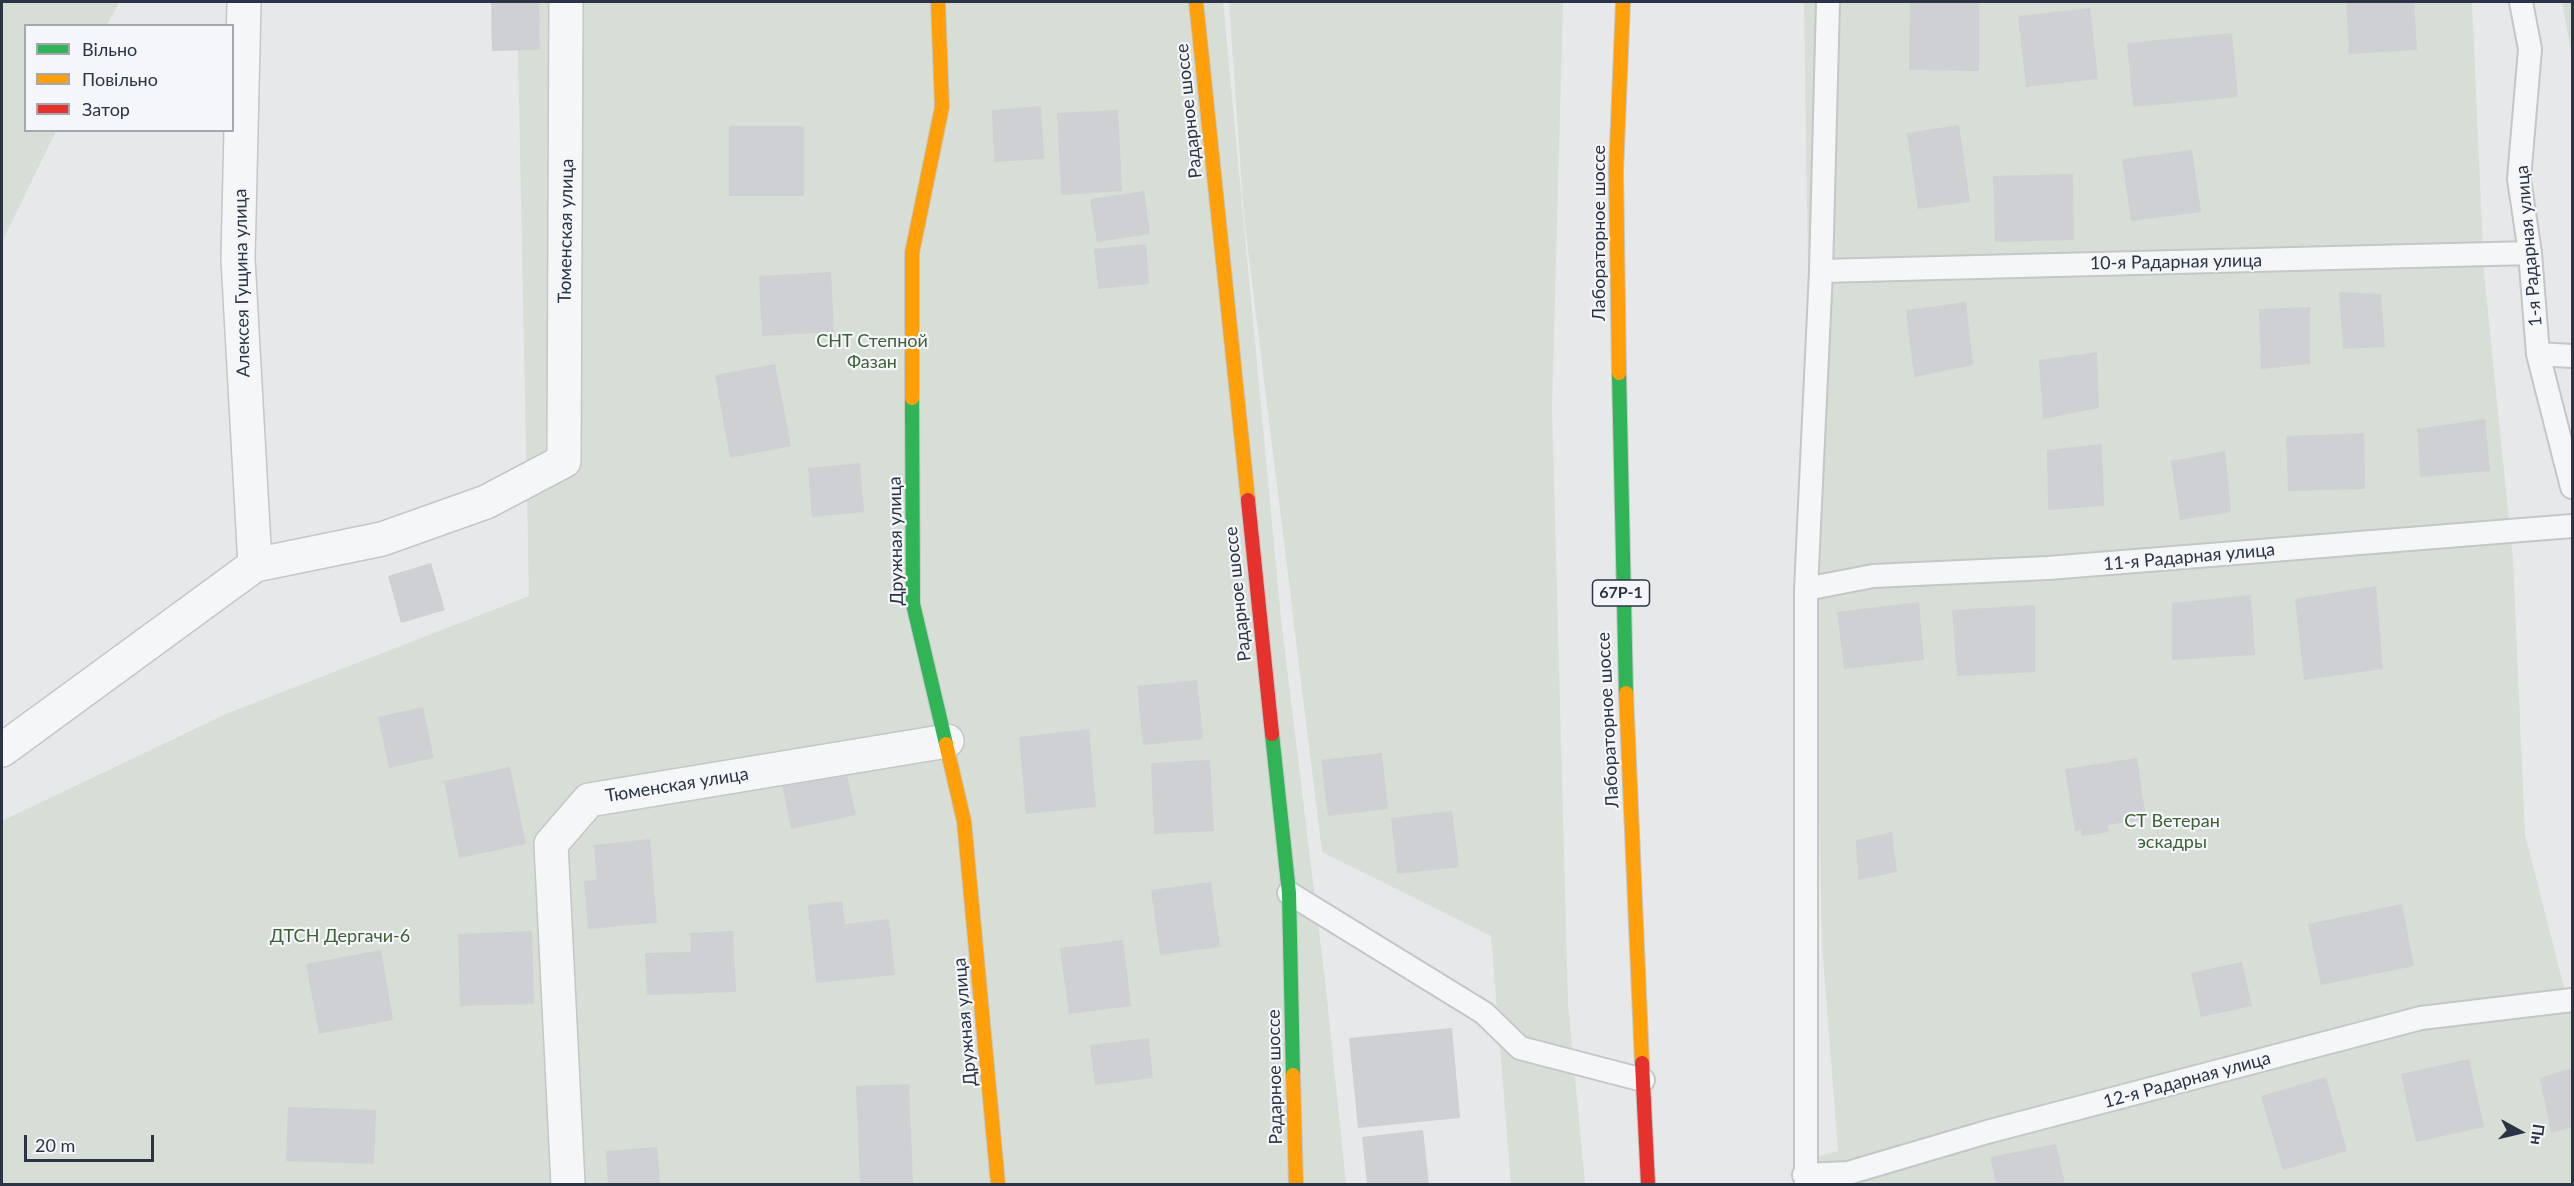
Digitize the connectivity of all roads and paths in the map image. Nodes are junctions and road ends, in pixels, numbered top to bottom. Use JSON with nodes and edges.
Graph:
{"nodes":[{"id":1,"x":244,"y":2,"type":"edge"},
{"id":2,"x":566,"y":2,"type":"edge"},
{"id":3,"x":938,"y":2,"type":"edge"},
{"id":4,"x":1196,"y":2,"type":"edge"},
{"id":5,"x":1623,"y":2,"type":"edge"},
{"id":6,"x":1828,"y":2,"type":"edge"},
{"id":7,"x":2522,"y":2,"type":"edge"},
{"id":8,"x":2530,"y":253,"type":"junction"},
{"id":9,"x":1821,"y":271,"type":"junction"},
{"id":10,"x":2538,"y":354,"type":"junction"},
{"id":11,"x":2572,"y":356,"type":"edge"},
{"id":12,"x":2572,"y":487,"type":"edge"},
{"id":13,"x":2572,"y":526,"type":"edge"},
{"id":14,"x":255,"y":565,"type":"junction"},
{"id":15,"x":1806,"y":589,"type":"junction"},
{"id":16,"x":946,"y":741,"type":"junction"},
{"id":17,"x":2,"y":750,"type":"edge"},
{"id":18,"x":1289,"y":893,"type":"junction"},
{"id":19,"x":2572,"y":1000,"type":"edge"},
{"id":20,"x":1643,"y":1080,"type":"junction"},
{"id":21,"x":1805,"y":1180,"type":"edge"},
{"id":22,"x":568,"y":1185,"type":"edge"},
{"id":23,"x":998,"y":1185,"type":"edge"},
{"id":24,"x":1296,"y":1185,"type":"edge"},
{"id":25,"x":1648,"y":1185,"type":"edge"}],
"edges":[{"from":1,"to":14,"type":"street","name":"Алексея Гущина улица"},
{"from":2,"to":14,"type":"street","name":"Тюменская улица"},
{"from":3,"to":16,"type":"street","name":"Дружная улица"},
{"from":4,"to":18,"type":"street","name":"Радарное шоссе"},
{"from":5,"to":20,"type":"street","name":"Лабораторное шоссе","number":"67Р-1"},
{"from":6,"to":9,"type":"lane"},
{"from":7,"to":8,"type":"lane","name":"1-я Радарная улица"},
{"from":8,"to":9,"type":"lane","name":"10-я Радарная улица"},
{"from":8,"to":10,"type":"lane","name":"1-я Радарная улица"},
{"from":9,"to":15,"type":"lane"},
{"from":10,"to":11,"type":"lane"},
{"from":10,"to":12,"type":"lane","name":"1-я Радарная улица"},
{"from":13,"to":15,"type":"lane","name":"11-я Радарная улица"},
{"from":14,"to":17,"type":"street"},
{"from":15,"to":21,"type":"lane"},
{"from":16,"to":22,"type":"street","name":"Тюменская улица"},
{"from":16,"to":23,"type":"street","name":"Дружная улица"},
{"from":18,"to":20,"type":"lane"},
{"from":18,"to":24,"type":"street","name":"Радарное шоссе"},
{"from":19,"to":21,"type":"lane","name":"12-я Радарная улица"},
{"from":20,"to":25,"type":"street","name":"Лабораторное шоссе","number":"67Р-1"}]}
